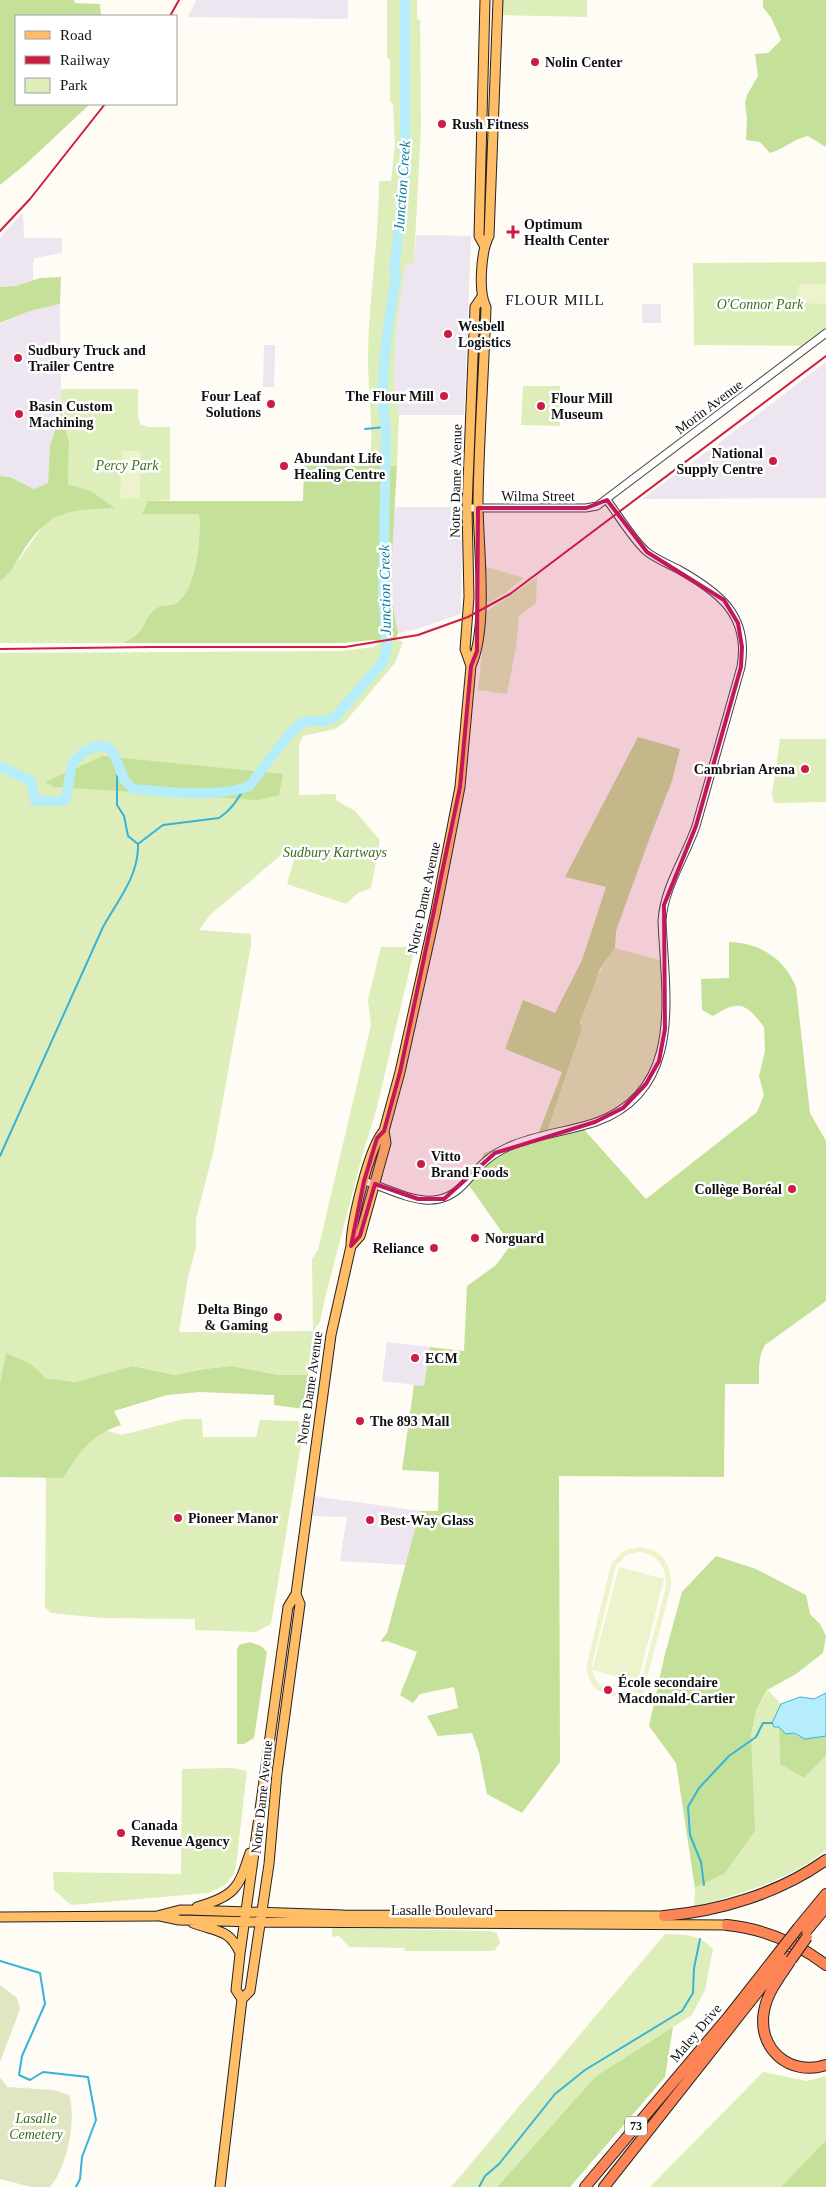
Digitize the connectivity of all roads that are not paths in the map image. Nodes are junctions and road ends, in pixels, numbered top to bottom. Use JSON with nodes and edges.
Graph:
{"nodes":[{"id":1,"x":485,"y":0,"type":"edge"},
{"id":2,"x":498,"y":0,"type":"edge"},
{"id":3,"x":484,"y":245,"type":"junction"},
{"id":4,"x":481,"y":298,"type":"junction"},
{"id":5,"x":826,"y":333,"type":"edge"},
{"id":6,"x":607,"y":500,"type":"junction"},
{"id":7,"x":467,"y":508,"type":"junction"},
{"id":8,"x":478,"y":508,"type":"junction"},
{"id":9,"x":471,"y":666,"type":"junction"},
{"id":10,"x":384,"y":1131,"type":"junction"},
{"id":11,"x":364,"y":1181,"type":"junction"},
{"id":12,"x":375,"y":1184,"type":"junction"},
{"id":13,"x":352,"y":1246,"type":"junction"},
{"id":14,"x":296,"y":1594,"type":"junction"},
{"id":15,"x":256,"y":1834,"type":"junction"},
{"id":16,"x":826,"y":1860,"type":"edge"},
{"id":17,"x":826,"y":1894,"type":"edge"},
{"id":18,"x":825,"y":1908,"type":"edge"},
{"id":19,"x":189,"y":1910,"type":"junction"},
{"id":20,"x":246,"y":1911,"type":"junction"},
{"id":21,"x":261,"y":1912,"type":"junction"},
{"id":22,"x":157,"y":1916,"type":"junction"},
{"id":23,"x":664,"y":1916,"type":"joint"},
{"id":24,"x":0,"y":1917,"type":"edge"},
{"id":25,"x":186,"y":1921,"type":"junction"},
{"id":26,"x":245,"y":1922,"type":"junction"},
{"id":27,"x":260,"y":1922,"type":"junction"},
{"id":28,"x":727,"y":1925,"type":"joint"},
{"id":29,"x":803,"y":1934,"type":"junction"},
{"id":30,"x":240,"y":1954,"type":"junction"},
{"id":31,"x":786,"y":1956,"type":"junction"},
{"id":32,"x":826,"y":1965,"type":"edge"},
{"id":33,"x":242,"y":1999,"type":"junction"},
{"id":34,"x":826,"y":2066,"type":"edge"},
{"id":35,"x":220,"y":2187,"type":"edge"},
{"id":36,"x":585,"y":2187,"type":"edge"},
{"id":37,"x":604,"y":2187,"type":"edge"}],
"edges":[{"from":1,"to":3,"type":"main road","name":"Notre Dame Avenue"},
{"from":2,"to":3,"type":"main road","name":"Notre Dame Avenue"},
{"from":3,"to":4,"type":"main road","name":"Notre Dame Avenue"},
{"from":4,"to":7,"type":"main road","name":"Notre Dame Avenue"},
{"from":4,"to":8,"type":"main road","name":"Notre Dame Avenue"},
{"from":5,"to":6,"type":"street","name":"Morin Avenue"},
{"from":6,"to":8,"type":"street","name":"Wilma Street"},
{"from":6,"to":12,"type":"street"},
{"from":7,"to":8,"type":"street","name":"Wilma Street"},
{"from":7,"to":9,"type":"main road","name":"Notre Dame Avenue"},
{"from":8,"to":9,"type":"main road","name":"Notre Dame Avenue"},
{"from":9,"to":10,"type":"main road","name":"Notre Dame Avenue"},
{"from":10,"to":11,"type":"main road","name":"Notre Dame Avenue"},
{"from":10,"to":12,"type":"main road","name":"Notre Dame Avenue"},
{"from":11,"to":12,"type":"street"},
{"from":11,"to":13,"type":"main road","name":"Notre Dame Avenue"},
{"from":12,"to":13,"type":"main road","name":"Notre Dame Avenue"},
{"from":13,"to":14,"type":"main road","name":"Notre Dame Avenue"},
{"from":14,"to":15,"type":"main road","name":"Notre Dame Avenue"},
{"from":14,"to":21,"type":"main road","name":"Notre Dame Avenue"},
{"from":15,"to":19,"type":"main road"},
{"from":15,"to":20,"type":"main road","name":"Notre Dame Avenue"},
{"from":16,"to":23,"type":"highway"},
{"from":17,"to":29,"type":"highway","name":"Maley Drive","number":"73"},
{"from":18,"to":29,"type":"highway","name":"Maley Drive"},
{"from":19,"to":20,"type":"main road","name":"Lasalle Boulevard"},
{"from":19,"to":22,"type":"main road","name":"Lasalle Boulevard"},
{"from":20,"to":21,"type":"main road","name":"Lasalle Boulevard"},
{"from":20,"to":26,"type":"main road","name":"Notre Dame Avenue"},
{"from":21,"to":23,"type":"main road","name":"Lasalle Boulevard"},
{"from":21,"to":27,"type":"main road","name":"Notre Dame Avenue"},
{"from":22,"to":24,"type":"main road","name":"Lasalle Boulevard"},
{"from":22,"to":25,"type":"main road","name":"Lasalle Boulevard"},
{"from":25,"to":26,"type":"main road","name":"Lasalle Boulevard"},
{"from":25,"to":30,"type":"main road"},
{"from":26,"to":27,"type":"main road","name":"Lasalle Boulevard"},
{"from":26,"to":30,"type":"main road","name":"Notre Dame Avenue"},
{"from":27,"to":28,"type":"main road","name":"Lasalle Boulevard"},
{"from":27,"to":33,"type":"main road","name":"Notre Dame Avenue"},
{"from":28,"to":32,"type":"highway"},
{"from":29,"to":31,"type":"highway","name":"Maley Drive","number":"73","bridge":true},
{"from":30,"to":33,"type":"main road","name":"Notre Dame Avenue"},
{"from":31,"to":34,"type":"highway"},
{"from":31,"to":36,"type":"highway","name":"Maley Drive","number":"73"},
{"from":31,"to":37,"type":"highway","name":"Maley Drive","number":"73"},
{"from":33,"to":35,"type":"main road","name":"Notre Dame Avenue"}]}
